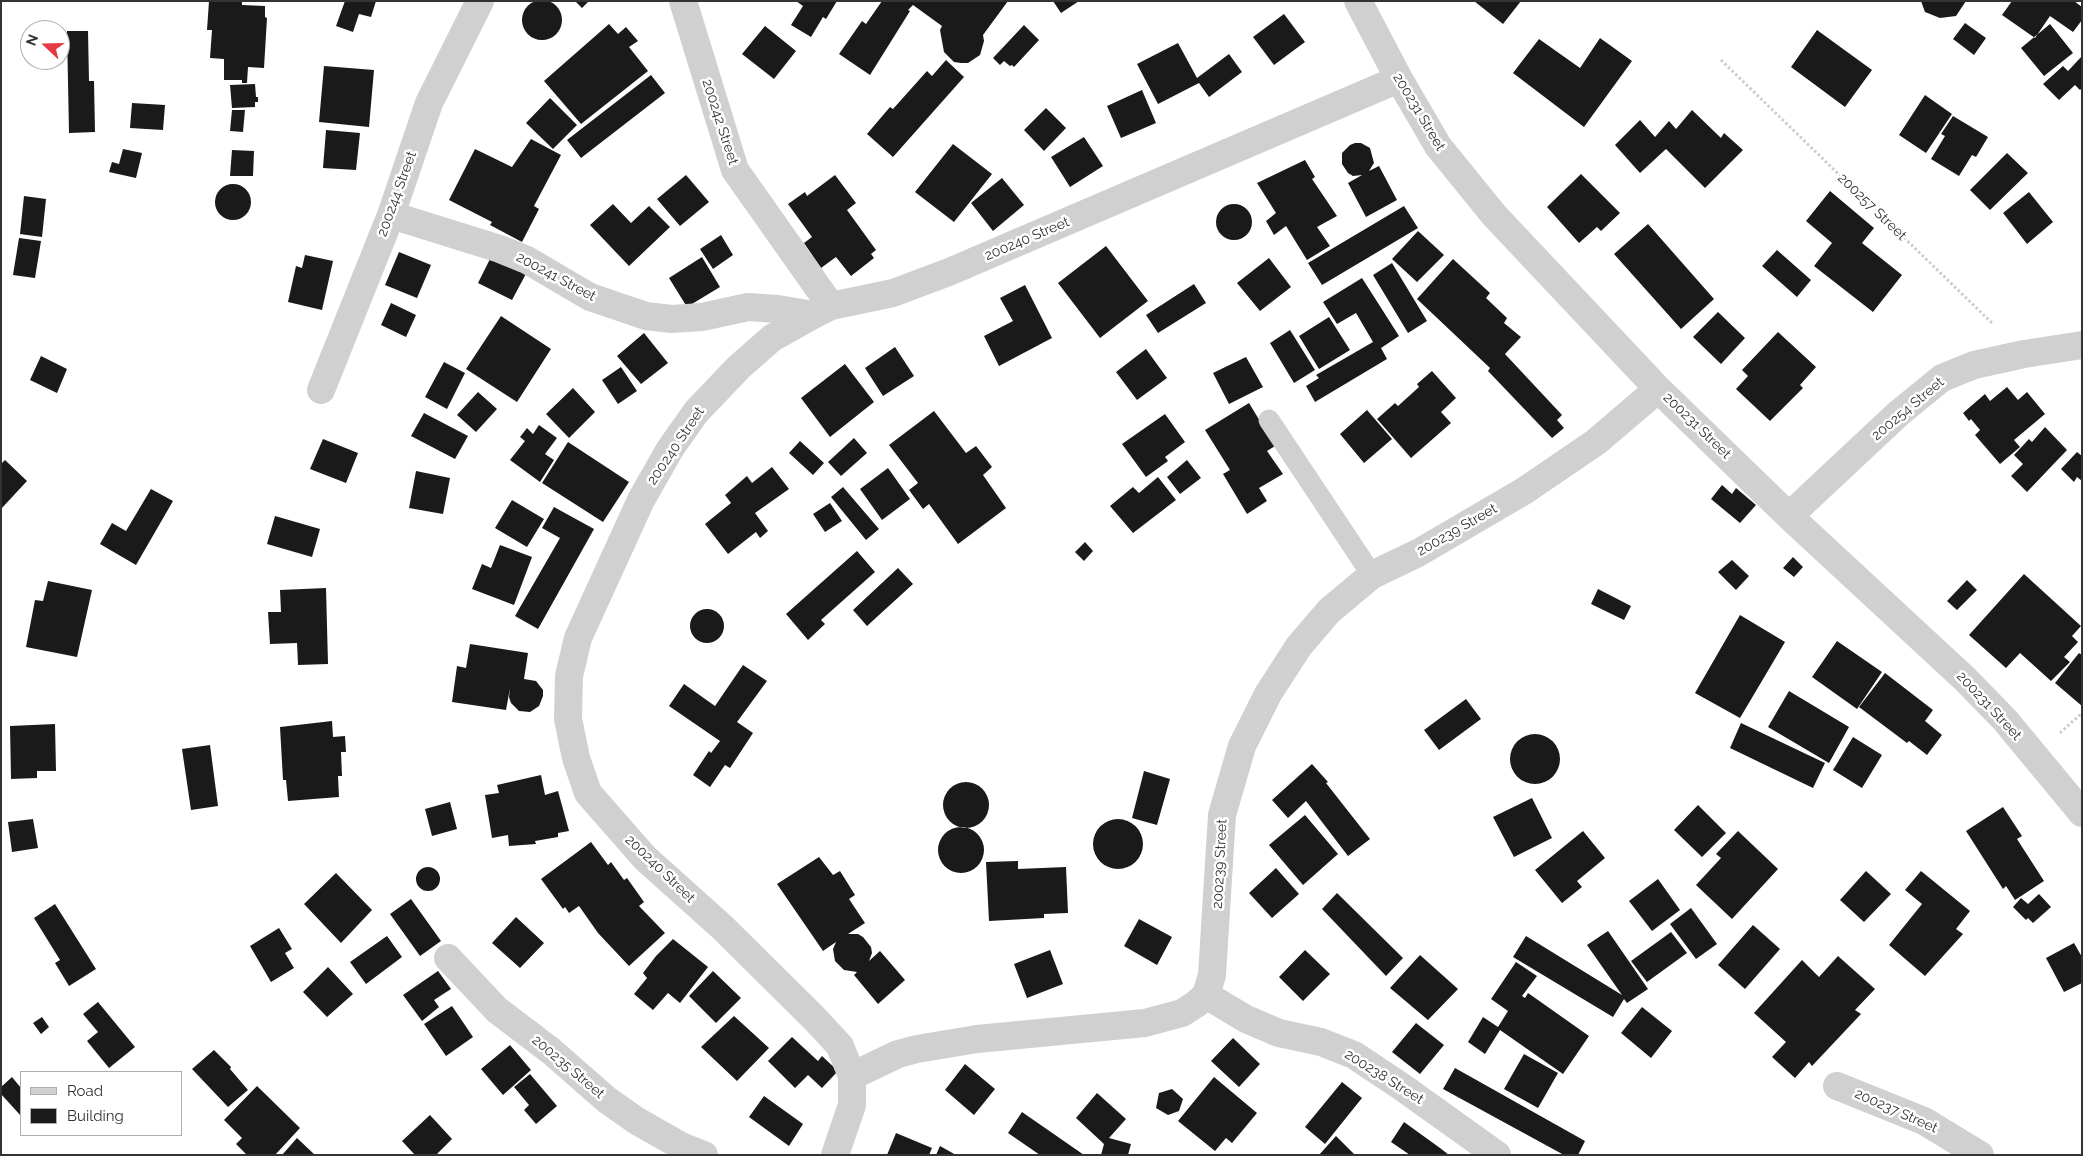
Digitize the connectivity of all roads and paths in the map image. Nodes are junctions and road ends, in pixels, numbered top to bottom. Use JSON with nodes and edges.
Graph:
{"nodes":[{"id":1,"x":480,"y":1,"type":"edge"},
{"id":2,"x":683,"y":1,"type":"edge"},
{"id":3,"x":1358,"y":1,"type":"edge"},
{"id":4,"x":1721,"y":60,"type":"dead end"},
{"id":5,"x":1399,"y":79,"type":"junction"},
{"id":6,"x":391,"y":215,"type":"junction"},
{"id":7,"x":822,"y":310,"type":"junction"},
{"id":8,"x":2082,"y":345,"type":"edge"},
{"id":9,"x":2024,"y":354,"type":"junction"},
{"id":10,"x":1658,"y":389,"type":"junction"},
{"id":11,"x":321,"y":390,"type":"dead end"},
{"id":12,"x":1269,"y":420,"type":"dead end"},
{"id":13,"x":1789,"y":516,"type":"junction"},
{"id":14,"x":1372,"y":575,"type":"junction"},
{"id":15,"x":2082,"y":814,"type":"edge"},
{"id":16,"x":448,"y":958,"type":"dead end"},
{"id":17,"x":1206,"y":995,"type":"junction"},
{"id":18,"x":852,"y":1076,"type":"junction"},
{"id":19,"x":1837,"y":1086,"type":"dead end"},
{"id":20,"x":704,"y":1155,"type":"edge"},
{"id":21,"x":835,"y":1155,"type":"edge"},
{"id":22,"x":1497,"y":1155,"type":"edge"},
{"id":23,"x":1980,"y":1155,"type":"edge"}],
"edges":[{"from":1,"to":6,"type":"street","name":"200244 Street"},
{"from":2,"to":7,"type":"street","name":"200242 Street"},
{"from":3,"to":5,"type":"street","name":"200231 Street"},
{"from":4,"to":9,"type":"path","name":"200257 Street"},
{"from":5,"to":7,"type":"street","name":"200240 Street"},
{"from":5,"to":10,"type":"street","name":"200231 Street"},
{"from":6,"to":7,"type":"street","name":"200241 Street"},
{"from":6,"to":11,"type":"street","name":"200244 Street"},
{"from":7,"to":18,"type":"street","name":"200240 Street"},
{"from":8,"to":9,"type":"street","name":"200254 Street"},
{"from":9,"to":13,"type":"street","name":"200254 Street"},
{"from":10,"to":13,"type":"street","name":"200231 Street"},
{"from":10,"to":14,"type":"street","name":"200239 Street"},
{"from":12,"to":14,"type":"lane"},
{"from":13,"to":15,"type":"street","name":"200231 Street"},
{"from":14,"to":17,"type":"street","name":"200239 Street"},
{"from":16,"to":20,"type":"street","name":"200235 Street"},
{"from":17,"to":18,"type":"street"},
{"from":17,"to":22,"type":"street","name":"200238 Street"},
{"from":18,"to":21,"type":"street"},
{"from":19,"to":23,"type":"street","name":"200237 Street"}]}
